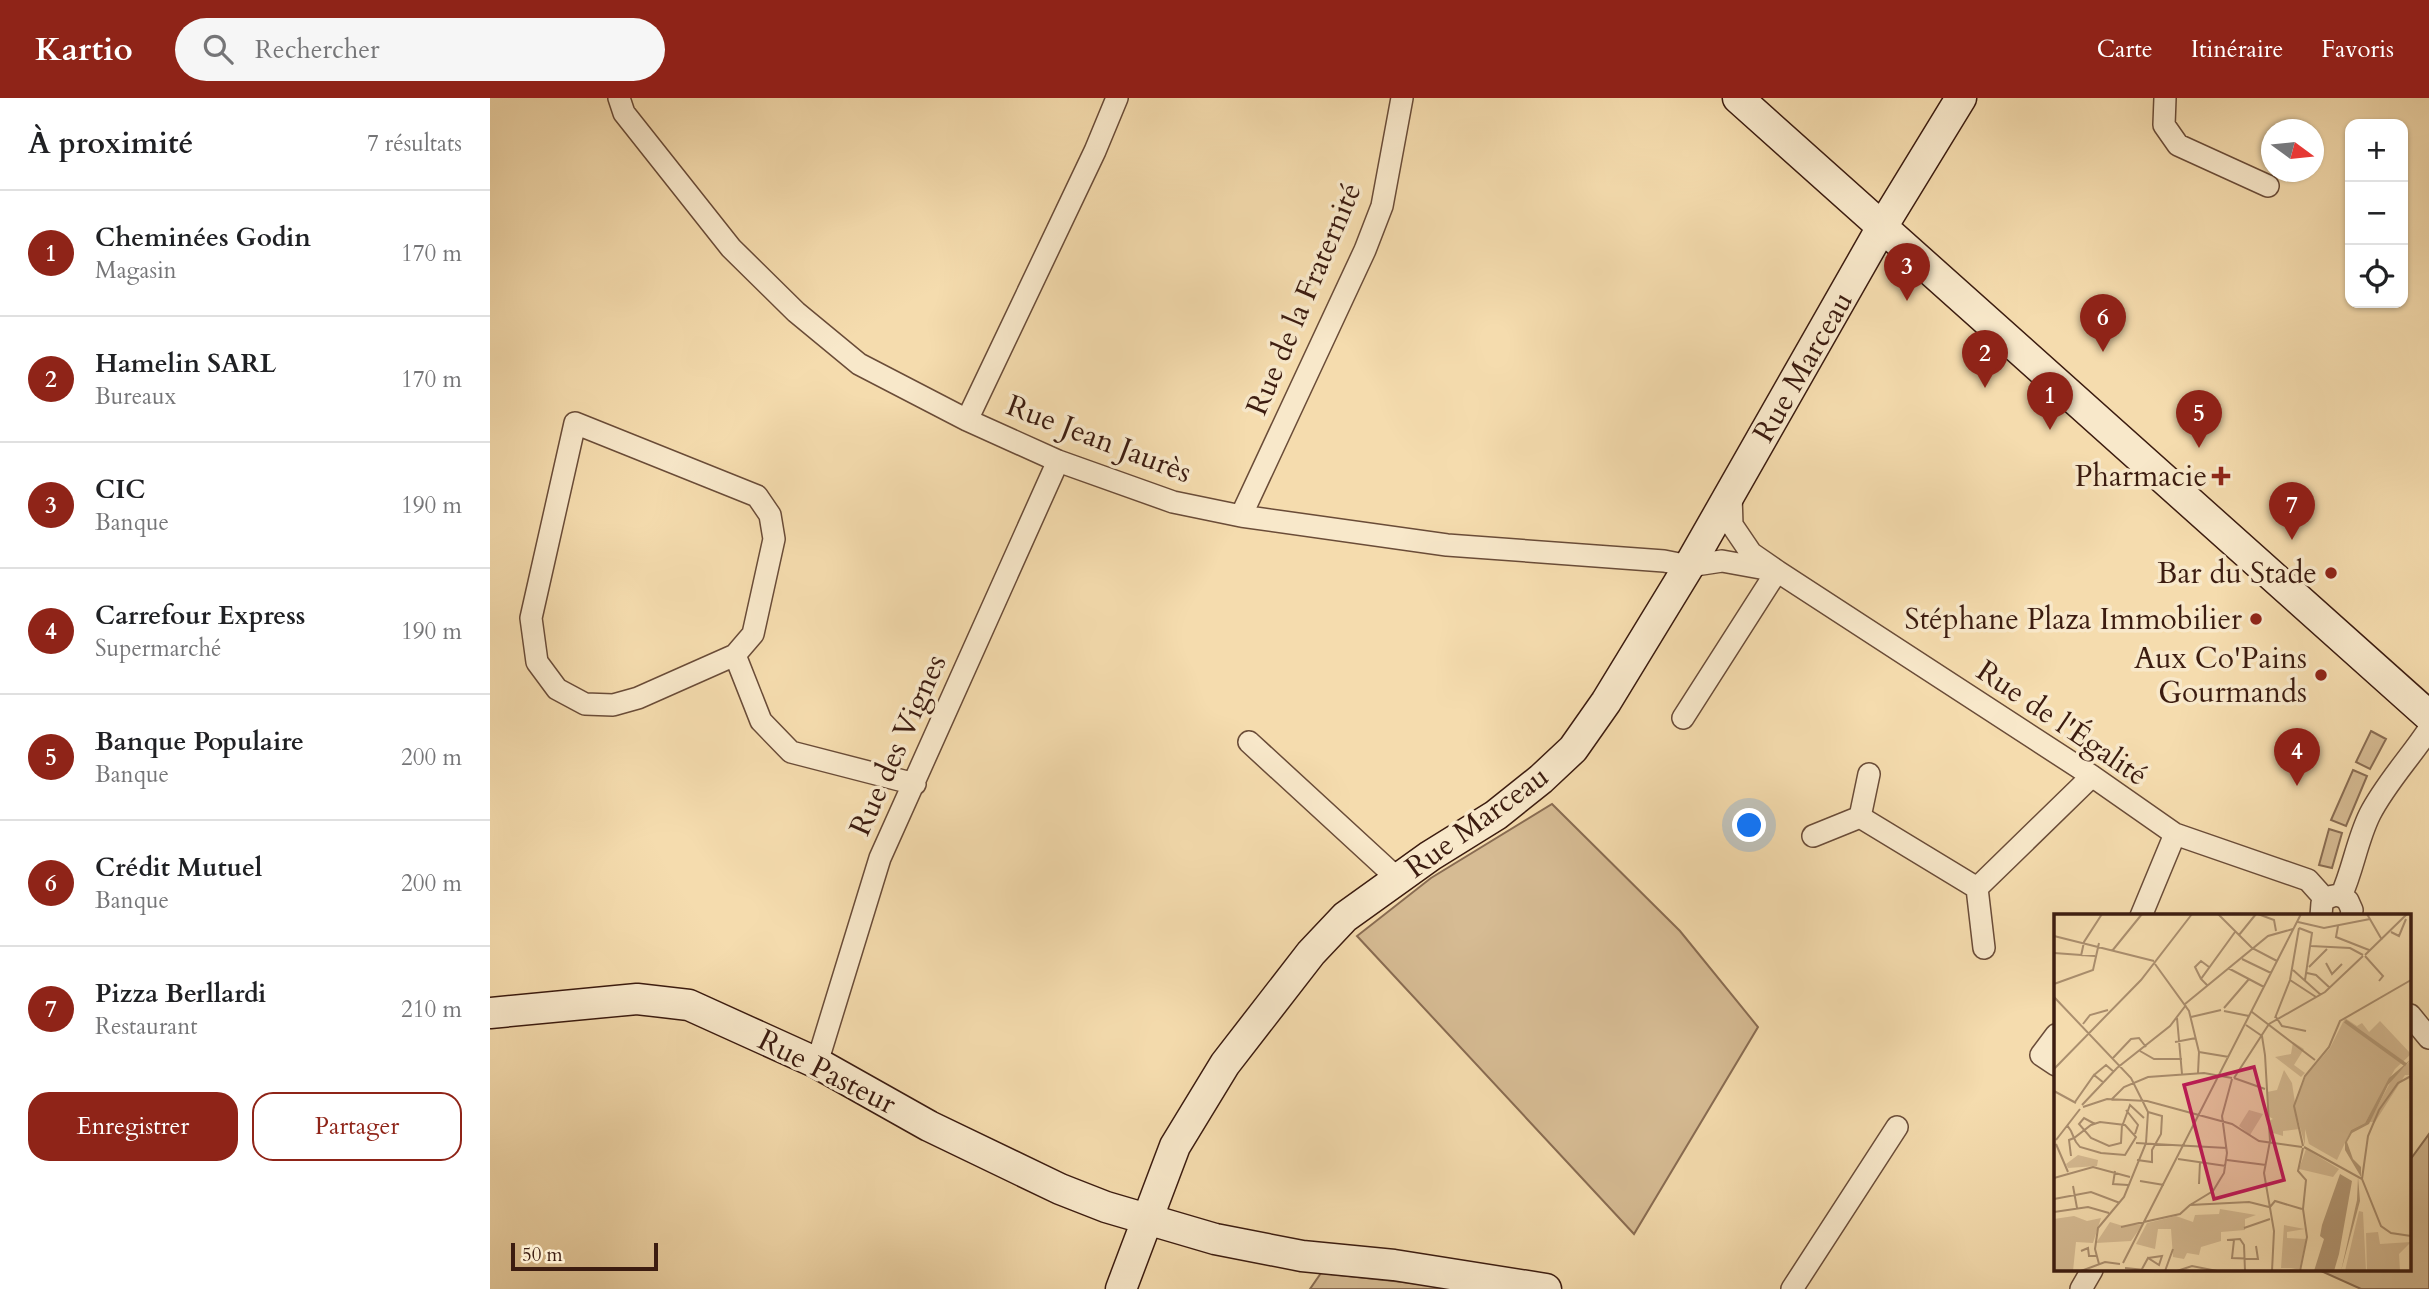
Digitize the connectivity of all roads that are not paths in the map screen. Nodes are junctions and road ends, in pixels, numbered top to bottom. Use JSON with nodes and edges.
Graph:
{"nodes":[{"id":1,"x":619,"y":98,"type":"edge"},
{"id":2,"x":1118,"y":98,"type":"edge"},
{"id":3,"x":1402,"y":98,"type":"edge"},
{"id":4,"x":1738,"y":98,"type":"edge"},
{"id":5,"x":1961,"y":98,"type":"edge"},
{"id":6,"x":2165,"y":98,"type":"edge"},
{"id":7,"x":2269,"y":186,"type":"dead end"},
{"id":8,"x":1882,"y":227,"type":"junction"},
{"id":9,"x":967,"y":420,"type":"junction"},
{"id":10,"x":1058,"y":461,"type":"junction"},
{"id":11,"x":1731,"y":492,"type":"junction"},
{"id":12,"x":1241,"y":516,"type":"junction"},
{"id":13,"x":1689,"y":566,"type":"junction"},
{"id":14,"x":1777,"y":571,"type":"junction"},
{"id":15,"x":735,"y":655,"type":"junction"},
{"id":16,"x":2429,"y":716,"type":"edge"},
{"id":17,"x":1683,"y":718,"type":"dead end"},
{"id":18,"x":2429,"y":729,"type":"edge"},
{"id":19,"x":1249,"y":742,"type":"dead end"},
{"id":20,"x":1869,"y":774,"type":"dead end"},
{"id":21,"x":2092,"y":776,"type":"junction"},
{"id":22,"x":915,"y":784,"type":"junction"},
{"id":23,"x":1860,"y":817,"type":"junction"},
{"id":24,"x":2175,"y":834,"type":"junction"},
{"id":25,"x":1813,"y":836,"type":"dead end"},
{"id":26,"x":1398,"y":879,"type":"junction"},
{"id":27,"x":1976,"y":888,"type":"junction"},
{"id":28,"x":2329,"y":904,"type":"edge"},
{"id":29,"x":2142,"y":914,"type":"edge"},
{"id":30,"x":2351,"y":914,"type":"edge"},
{"id":31,"x":1984,"y":948,"type":"dead end"},
{"id":32,"x":490,"y":1013,"type":"edge"},
{"id":33,"x":2412,"y":1017,"type":"edge"},
{"id":34,"x":2054,"y":1038,"type":"edge"},
{"id":35,"x":2429,"y":1038,"type":"edge"},
{"id":36,"x":817,"y":1063,"type":"junction"},
{"id":37,"x":2054,"y":1064,"type":"edge"},
{"id":38,"x":1897,"y":1127,"type":"dead end"},
{"id":39,"x":1147,"y":1220,"type":"junction"},
{"id":40,"x":2091,"y":1272,"type":"edge"},
{"id":41,"x":1121,"y":1289,"type":"edge"},
{"id":42,"x":1546,"y":1289,"type":"edge"},
{"id":43,"x":1792,"y":1289,"type":"edge"},
{"id":44,"x":2081,"y":1289,"type":"edge"}],
"edges":[{"from":1,"to":9,"type":"street","name":"Rue Jean Jaurès"},
{"from":2,"to":9,"type":"street"},
{"from":3,"to":12,"type":"street","name":"Rue de la Fraternité"},
{"from":4,"to":8,"type":"street"},
{"from":5,"to":8,"type":"street","name":"Rue Marceau"},
{"from":6,"to":7,"type":"street"},
{"from":8,"to":11,"type":"street","name":"Rue Marceau"},
{"from":8,"to":16,"type":"street"},
{"from":9,"to":10,"type":"street","name":"Rue Jean Jaurès"},
{"from":10,"to":12,"type":"street","name":"Rue Jean Jaurès"},
{"from":10,"to":22,"type":"street","name":"Rue des Vignes"},
{"from":11,"to":13,"type":"street","name":"Rue Marceau"},
{"from":11,"to":14,"type":"street","name":"Rue de l'Égalité"},
{"from":12,"to":13,"type":"street","name":"Rue Jean Jaurès"},
{"from":13,"to":14,"type":"street","name":"Rue de l'Égalité"},
{"from":13,"to":26,"type":"street","name":"Rue Marceau"},
{"from":14,"to":17,"type":"street"},
{"from":14,"to":21,"type":"street","name":"Rue de l'Égalité"},
{"from":15,"to":15,"type":"street"},
{"from":15,"to":22,"type":"street"},
{"from":18,"to":28,"type":"street"},
{"from":19,"to":26,"type":"street"},
{"from":20,"to":23,"type":"street"},
{"from":21,"to":24,"type":"street","name":"Rue de l'Égalité"},
{"from":21,"to":27,"type":"street"},
{"from":22,"to":36,"type":"street","name":"Rue des Vignes"},
{"from":23,"to":25,"type":"street"},
{"from":23,"to":27,"type":"street"},
{"from":24,"to":28,"type":"street","name":"Rue de l'Égalité"},
{"from":24,"to":29,"type":"street"},
{"from":26,"to":39,"type":"street","name":"Rue Marceau"},
{"from":27,"to":31,"type":"street"},
{"from":28,"to":30,"type":"street"},
{"from":32,"to":36,"type":"street","name":"Rue Pasteur"},
{"from":33,"to":35,"type":"street"},
{"from":34,"to":37,"type":"street"},
{"from":36,"to":39,"type":"street","name":"Rue Pasteur"},
{"from":38,"to":43,"type":"street"},
{"from":39,"to":41,"type":"street","name":"Rue Marceau"},
{"from":39,"to":42,"type":"street","name":"Rue Pasteur"},
{"from":40,"to":44,"type":"street"}]}
